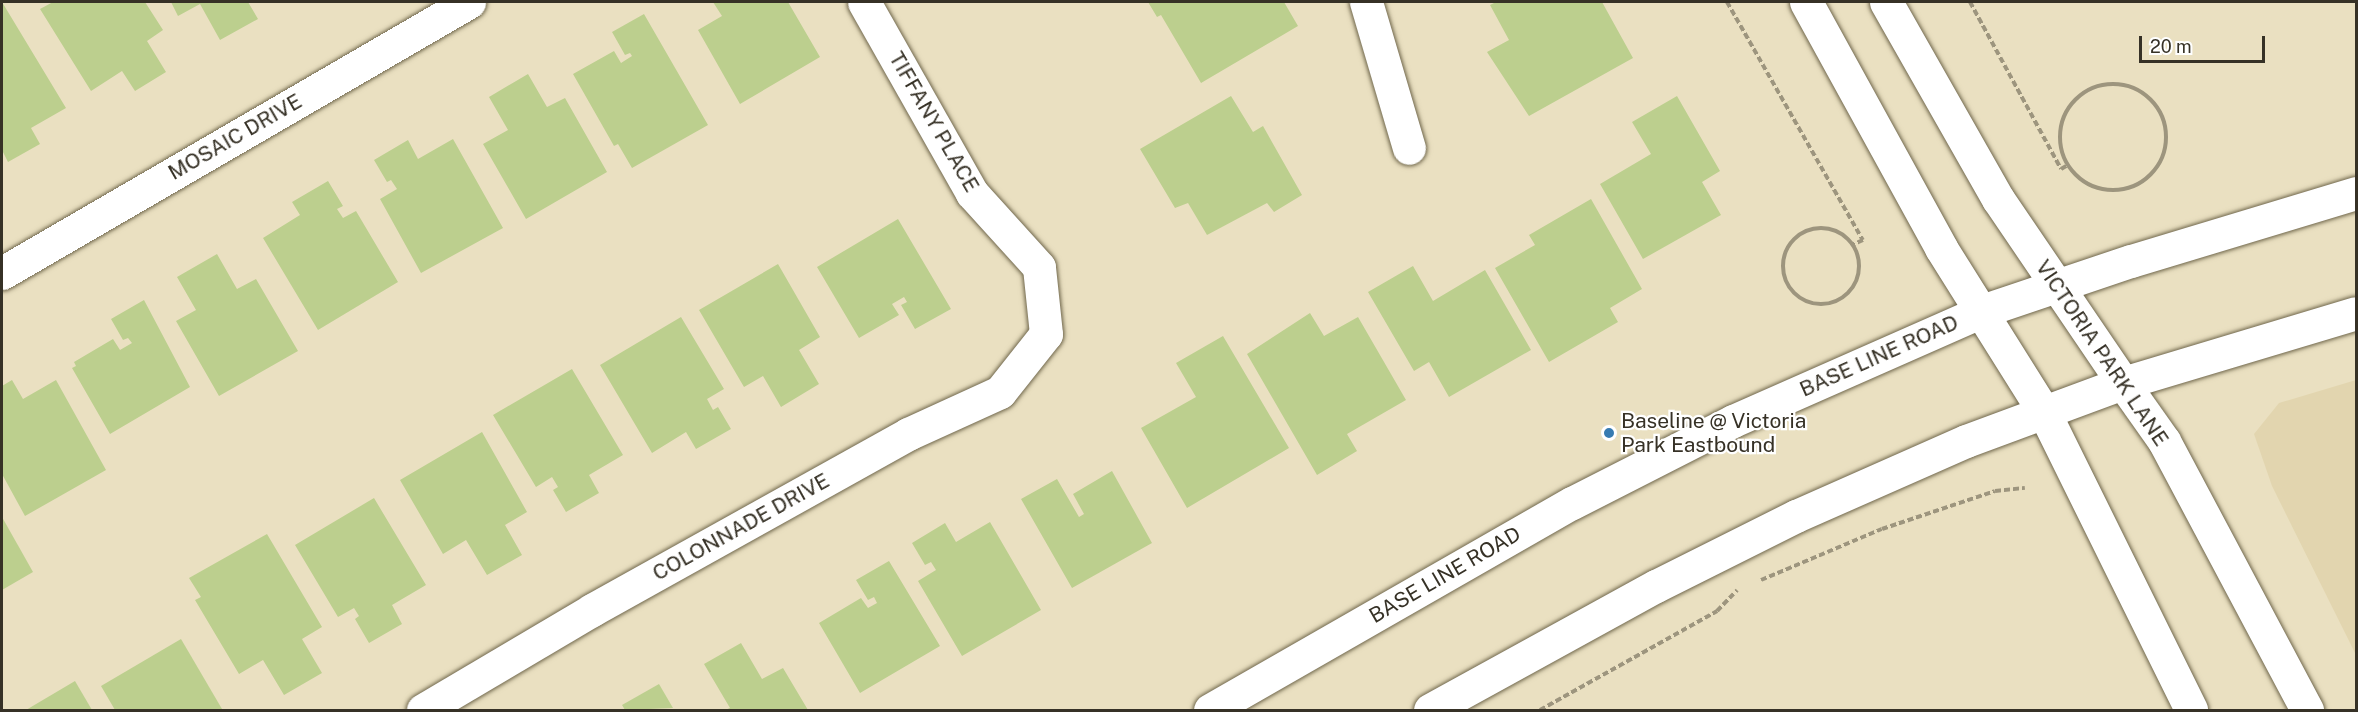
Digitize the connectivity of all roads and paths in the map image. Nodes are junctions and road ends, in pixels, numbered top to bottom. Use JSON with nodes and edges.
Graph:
{"nodes":[{"id":1,"x":470,"y":2,"type":"edge"},
{"id":2,"x":864,"y":2,"type":"edge"},
{"id":3,"x":1366,"y":2,"type":"edge"},
{"id":4,"x":1727,"y":2,"type":"edge"},
{"id":5,"x":1806,"y":2,"type":"edge"},
{"id":6,"x":1886,"y":2,"type":"edge"},
{"id":7,"x":1970,"y":2,"type":"edge"},
{"id":8,"x":1409,"y":148,"type":"dead end"},
{"id":9,"x":2068,"y":165,"type":"junction"},
{"id":10,"x":2356,"y":194,"type":"edge"},
{"id":11,"x":1852,"y":245,"type":"junction"},
{"id":12,"x":2,"y":273,"type":"edge"},
{"id":13,"x":2055,"y":285,"type":"junction"},
{"id":14,"x":1982,"y":311,"type":"junction"},
{"id":15,"x":2356,"y":314,"type":"edge"},
{"id":16,"x":1046,"y":334,"type":"joint"},
{"id":17,"x":2123,"y":383,"type":"junction"},
{"id":18,"x":2044,"y":412,"type":"junction"},
{"id":19,"x":2025,"y":488,"type":"dead end"},
{"id":20,"x":1758,"y":581,"type":"dead end"},
{"id":21,"x":1748,"y":586,"type":"dead end"},
{"id":22,"x":423,"y":711,"type":"edge"},
{"id":23,"x":1210,"y":711,"type":"edge"},
{"id":24,"x":1430,"y":711,"type":"edge"},
{"id":25,"x":1540,"y":711,"type":"edge"},
{"id":26,"x":2191,"y":711,"type":"edge"},
{"id":27,"x":2307,"y":711,"type":"edge"}],
"edges":[{"from":1,"to":12,"type":"main road","name":"MOSAIC DRIVE"},
{"from":2,"to":16,"type":"main road","name":"TIFFANY PLACE"},
{"from":3,"to":8,"type":"main road"},
{"from":4,"to":11,"type":"path"},
{"from":5,"to":14,"type":"main road"},
{"from":6,"to":13,"type":"main road","name":"VICTORIA PARK LANE"},
{"from":7,"to":9,"type":"path"},
{"from":9,"to":9,"type":"path"},
{"from":10,"to":13,"type":"main road","name":"BASE LINE ROAD"},
{"from":11,"to":11,"type":"path"},
{"from":13,"to":14,"type":"main road","name":"BASE LINE ROAD"},
{"from":13,"to":17,"type":"main road","name":"VICTORIA PARK LANE"},
{"from":14,"to":18,"type":"main road"},
{"from":14,"to":23,"type":"main road","name":"BASE LINE ROAD"},
{"from":15,"to":17,"type":"main road"},
{"from":16,"to":22,"type":"main road","name":"COLONNADE DRIVE"},
{"from":17,"to":18,"type":"main road"},
{"from":17,"to":27,"type":"main road","name":"VICTORIA PARK LANE"},
{"from":18,"to":24,"type":"main road"},
{"from":18,"to":26,"type":"main road"},
{"from":19,"to":20,"type":"path"},
{"from":21,"to":25,"type":"path"}]}
